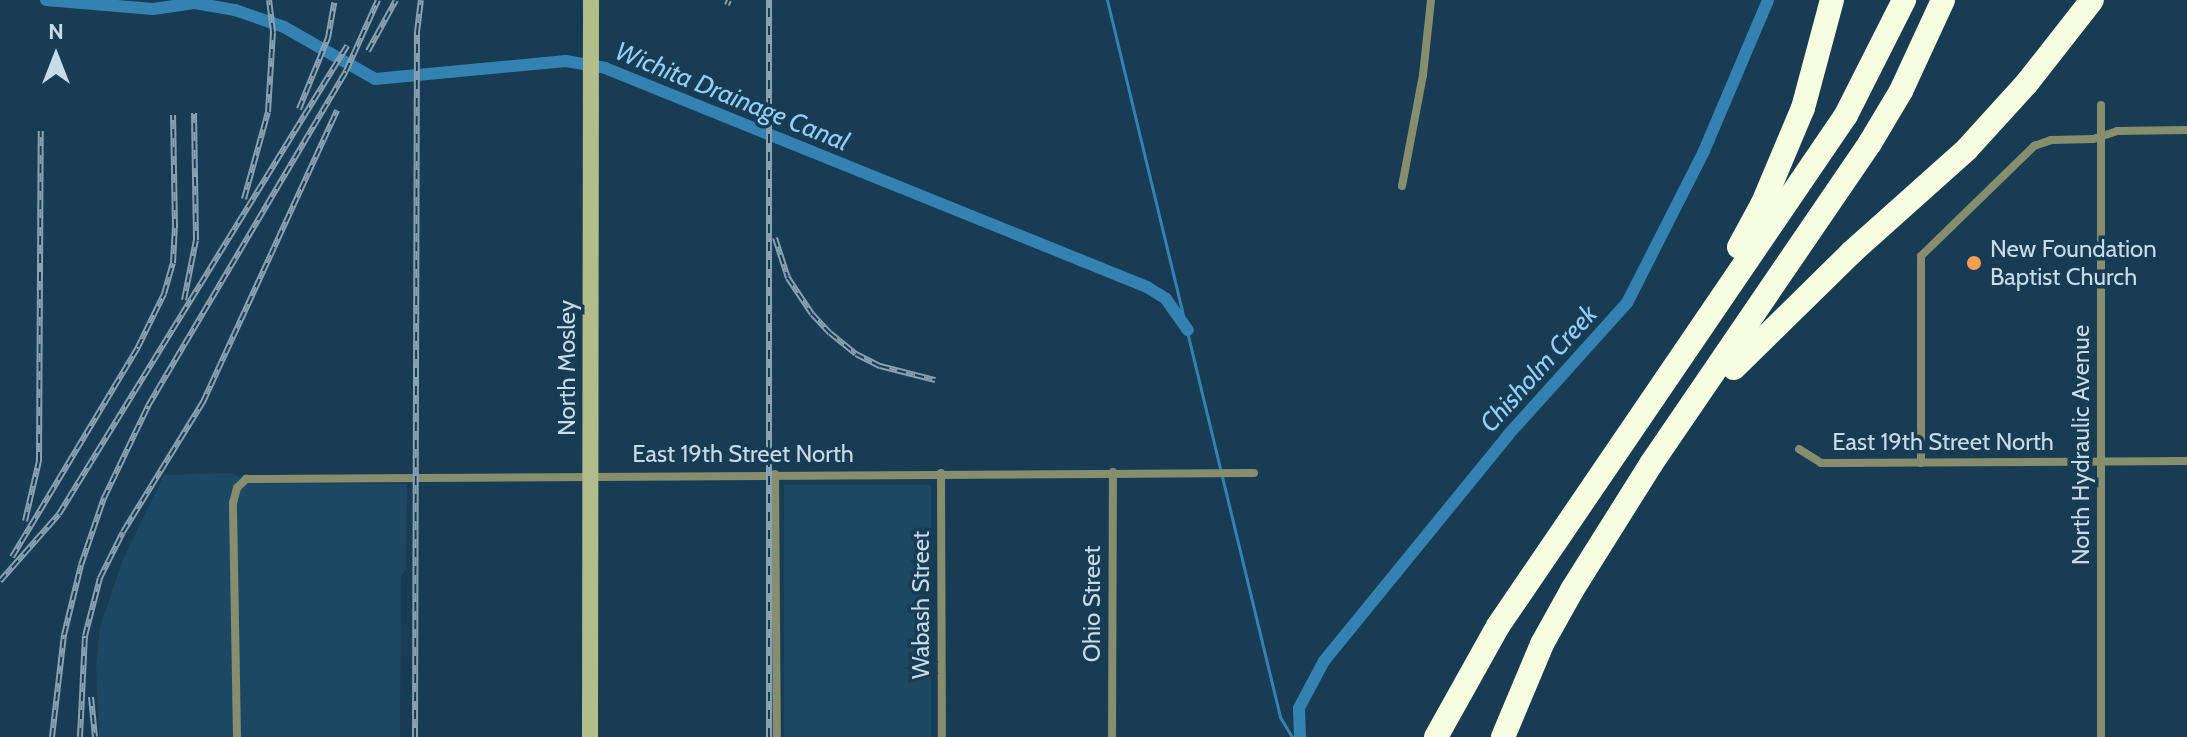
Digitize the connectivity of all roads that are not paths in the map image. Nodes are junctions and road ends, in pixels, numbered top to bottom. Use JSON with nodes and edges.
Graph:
{"nodes":[{"id":1,"x":591,"y":0,"type":"edge"},
{"id":2,"x":1431,"y":0,"type":"edge"},
{"id":3,"x":1832,"y":0,"type":"edge"},
{"id":4,"x":1904,"y":0,"type":"edge"},
{"id":5,"x":1943,"y":0,"type":"edge"},
{"id":6,"x":2092,"y":0,"type":"edge"},
{"id":7,"x":2101,"y":105,"type":"dead end"},
{"id":8,"x":2187,"y":130,"type":"edge"},
{"id":9,"x":2102,"y":136,"type":"junction"},
{"id":10,"x":1402,"y":186,"type":"dead end"},
{"id":11,"x":1651,"y":400,"type":"junction"},
{"id":12,"x":1799,"y":449,"type":"dead end"},
{"id":13,"x":2187,"y":461,"type":"edge"},
{"id":14,"x":2101,"y":462,"type":"junction"},
{"id":15,"x":1921,"y":463,"type":"junction"},
{"id":16,"x":1651,"y":464,"type":"junction"},
{"id":17,"x":1113,"y":472,"type":"junction"},
{"id":18,"x":941,"y":473,"type":"junction"},
{"id":19,"x":1254,"y":473,"type":"dead end"},
{"id":20,"x":775,"y":474,"type":"junction"},
{"id":21,"x":591,"y":475,"type":"junction"},
{"id":22,"x":237,"y":737,"type":"edge"},
{"id":23,"x":590,"y":737,"type":"edge"},
{"id":24,"x":777,"y":737,"type":"edge"},
{"id":25,"x":942,"y":737,"type":"edge"},
{"id":26,"x":1112,"y":737,"type":"edge"},
{"id":27,"x":1436,"y":737,"type":"edge"},
{"id":28,"x":1503,"y":737,"type":"edge"},
{"id":29,"x":2101,"y":737,"type":"edge"}],
"edges":[{"from":1,"to":21,"type":"street","name":"North Mosley"},
{"from":2,"to":10,"type":"street"},
{"from":3,"to":11,"type":"highway"},
{"from":4,"to":11,"type":"highway"},
{"from":5,"to":16,"type":"highway"},
{"from":6,"to":16,"type":"highway"},
{"from":7,"to":9,"type":"street","name":"North Hydraulic Avenue"},
{"from":8,"to":9,"type":"street"},
{"from":9,"to":14,"type":"street","name":"North Hydraulic Avenue"},
{"from":9,"to":15,"type":"street"},
{"from":11,"to":27,"type":"highway"},
{"from":12,"to":15,"type":"street","name":"East 19th Street North"},
{"from":13,"to":14,"type":"street","name":"East 19th Street North"},
{"from":14,"to":15,"type":"street","name":"East 19th Street North"},
{"from":14,"to":29,"type":"street","name":"North Hydraulic Avenue"},
{"from":16,"to":28,"type":"highway"},
{"from":17,"to":18,"type":"street","name":"East 19th Street North"},
{"from":17,"to":19,"type":"street","name":"East 19th Street North"},
{"from":17,"to":26,"type":"street","name":"Ohio Street"},
{"from":18,"to":20,"type":"street","name":"East 19th Street North"},
{"from":18,"to":25,"type":"street","name":"Wabash Street"},
{"from":20,"to":21,"type":"street","name":"East 19th Street North"},
{"from":20,"to":24,"type":"street"},
{"from":21,"to":22,"type":"street","name":"East 19th Street North"},
{"from":21,"to":23,"type":"street","name":"North Mosley"}]}
